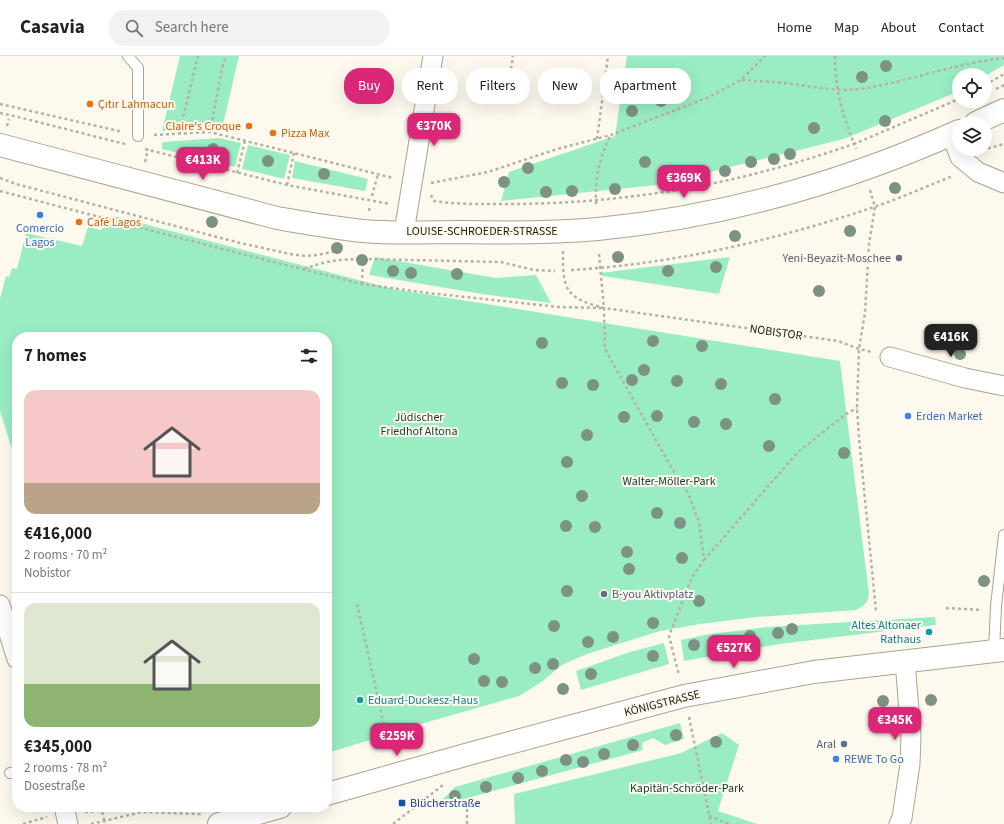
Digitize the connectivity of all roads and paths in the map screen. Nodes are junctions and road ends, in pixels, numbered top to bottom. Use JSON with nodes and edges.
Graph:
{"nodes":[{"id":1,"x":128,"y":56,"type":"edge"},
{"id":2,"x":198,"y":56,"type":"edge"},
{"id":3,"x":226,"y":56,"type":"edge"},
{"id":4,"x":433,"y":56,"type":"edge"},
{"id":5,"x":513,"y":56,"type":"edge"},
{"id":6,"x":608,"y":56,"type":"edge"},
{"id":7,"x":765,"y":56,"type":"edge"},
{"id":8,"x":835,"y":56,"type":"edge"},
{"id":9,"x":1004,"y":58,"type":"edge"},
{"id":10,"x":511,"y":68,"type":"edge"},
{"id":11,"x":1004,"y":74,"type":"edge"},
{"id":12,"x":741,"y":80,"type":"junction"},
{"id":13,"x":992,"y":80,"type":"edge"},
{"id":14,"x":837,"y":90,"type":"junction"},
{"id":15,"x":952,"y":102,"type":"edge"},
{"id":16,"x":0,"y":104,"type":"edge"},
{"id":17,"x":1004,"y":110,"type":"edge"},
{"id":18,"x":0,"y":114,"type":"edge"},
{"id":19,"x":991,"y":116,"type":"edge"},
{"id":20,"x":210,"y":132,"type":"junction"},
{"id":21,"x":952,"y":133,"type":"edge"},
{"id":22,"x":179,"y":134,"type":"junction"},
{"id":23,"x":611,"y":135,"type":"junction"},
{"id":24,"x":138,"y":136,"type":"junction"},
{"id":25,"x":152,"y":136,"type":"junction"},
{"id":26,"x":597,"y":139,"type":"junction"},
{"id":27,"x":245,"y":141,"type":"junction"},
{"id":28,"x":854,"y":144,"type":"junction"},
{"id":29,"x":0,"y":145,"type":"edge"},
{"id":30,"x":133,"y":146,"type":"dead end"},
{"id":31,"x":140,"y":148,"type":"dead end"},
{"id":32,"x":148,"y":150,"type":"junction"},
{"id":33,"x":294,"y":153,"type":"junction"},
{"id":34,"x":960,"y":156,"type":"edge"},
{"id":35,"x":972,"y":168,"type":"junction"},
{"id":36,"x":863,"y":170,"type":"junction"},
{"id":37,"x":237,"y":173,"type":"junction"},
{"id":38,"x":378,"y":174,"type":"junction"},
{"id":39,"x":398,"y":179,"type":"dead end"},
{"id":40,"x":140,"y":183,"type":"junction"},
{"id":41,"x":1004,"y":183,"type":"edge"},
{"id":42,"x":426,"y":184,"type":"dead end"},
{"id":43,"x":287,"y":185,"type":"junction"},
{"id":44,"x":428,"y":190,"type":"dead end"},
{"id":45,"x":0,"y":191,"type":"edge"},
{"id":46,"x":372,"y":196,"type":"dead end"},
{"id":47,"x":596,"y":202,"type":"junction"},
{"id":48,"x":408,"y":207,"type":"junction"},
{"id":49,"x":875,"y":207,"type":"junction"},
{"id":50,"x":404,"y":232,"type":"junction"},
{"id":51,"x":599,"y":254,"type":"dead end"},
{"id":52,"x":363,"y":257,"type":"junction"},
{"id":53,"x":600,"y":268,"type":"junction"},
{"id":54,"x":304,"y":269,"type":"junction"},
{"id":55,"x":571,"y":270,"type":"dead end"},
{"id":56,"x":555,"y":271,"type":"dead end"},
{"id":57,"x":563,"y":271,"type":"dead end"},
{"id":58,"x":362,"y":284,"type":"junction"},
{"id":59,"x":604,"y":308,"type":"junction"},
{"id":60,"x":859,"y":349,"type":"junction"},
{"id":61,"x":890,"y":357,"type":"joint"},
{"id":62,"x":1004,"y":386,"type":"edge"},
{"id":63,"x":857,"y":408,"type":"junction"},
{"id":64,"x":1004,"y":535,"type":"edge"},
{"id":65,"x":704,"y":560,"type":"junction"},
{"id":66,"x":357,"y":604,"type":"dead end"},
{"id":67,"x":0,"y":605,"type":"edge"},
{"id":68,"x":946,"y":608,"type":"dead end"},
{"id":69,"x":876,"y":611,"type":"dead end"},
{"id":70,"x":996,"y":611,"type":"junction"},
{"id":71,"x":12,"y":643,"type":"edge"},
{"id":72,"x":999,"y":651,"type":"edge"},
{"id":73,"x":905,"y":661,"type":"junction"},
{"id":74,"x":684,"y":696,"type":"junction"},
{"id":75,"x":386,"y":734,"type":"dead end"},
{"id":76,"x":445,"y":783,"type":"dead end"},
{"id":77,"x":332,"y":793,"type":"edge"},
{"id":78,"x":468,"y":805,"type":"dead end"},
{"id":79,"x":65,"y":812,"type":"edge"},
{"id":80,"x":251,"y":812,"type":"edge"},
{"id":81,"x":709,"y":815,"type":"junction"},
{"id":82,"x":211,"y":819,"type":"edge"},
{"id":83,"x":68,"y":824,"type":"edge"},
{"id":84,"x":90,"y":824,"type":"edge"},
{"id":85,"x":393,"y":824,"type":"edge"},
{"id":86,"x":467,"y":824,"type":"edge"},
{"id":87,"x":711,"y":824,"type":"edge"},
{"id":88,"x":729,"y":824,"type":"edge"},
{"id":89,"x":899,"y":824,"type":"edge"}],
"edges":[{"from":1,"to":24,"type":"lane"},
{"from":2,"to":22,"type":"path"},
{"from":3,"to":20,"type":"path"},
{"from":4,"to":48,"type":"street"},
{"from":5,"to":10,"type":"path"},
{"from":6,"to":26,"type":"path"},
{"from":7,"to":12,"type":"path"},
{"from":8,"to":14,"type":"path"},
{"from":9,"to":14,"type":"path"},
{"from":11,"to":13,"type":"path"},
{"from":12,"to":14,"type":"path"},
{"from":12,"to":23,"type":"path"},
{"from":14,"to":28,"type":"path"},
{"from":15,"to":28,"type":"path"},
{"from":16,"to":24,"type":"path"},
{"from":17,"to":19,"type":"street"},
{"from":18,"to":30,"type":"path"},
{"from":20,"to":22,"type":"path"},
{"from":20,"to":27,"type":"path"},
{"from":21,"to":36,"type":"street","name":"LOUISE-SCHROEDER-STRASSE"},
{"from":22,"to":25,"type":"path"},
{"from":23,"to":26,"type":"path"},
{"from":23,"to":47,"type":"path"},
{"from":24,"to":25,"type":"path"},
{"from":25,"to":32,"type":"path"},
{"from":26,"to":42,"type":"path"},
{"from":27,"to":33,"type":"path"},
{"from":27,"to":37,"type":"path"},
{"from":28,"to":36,"type":"path"},
{"from":28,"to":47,"type":"path"},
{"from":29,"to":40,"type":"street","name":"LOUISE-SCHROEDER-STRASSE"},
{"from":31,"to":32,"type":"path"},
{"from":32,"to":37,"type":"path"},
{"from":32,"to":40,"type":"path"},
{"from":33,"to":38,"type":"path"},
{"from":33,"to":43,"type":"path"},
{"from":34,"to":35,"type":"street"},
{"from":35,"to":41,"type":"street"},
{"from":35,"to":49,"type":"path"},
{"from":36,"to":49,"type":"path"},
{"from":36,"to":50,"type":"street","name":"LOUISE-SCHROEDER-STRASSE"},
{"from":37,"to":43,"type":"path"},
{"from":38,"to":39,"type":"path"},
{"from":38,"to":46,"type":"path"},
{"from":40,"to":50,"type":"street","name":"LOUISE-SCHROEDER-STRASSE"},
{"from":43,"to":48,"type":"path"},
{"from":44,"to":47,"type":"path"},
{"from":45,"to":54,"type":"path"},
{"from":48,"to":50,"type":"street"},
{"from":49,"to":53,"type":"path"},
{"from":49,"to":60,"type":"path"},
{"from":51,"to":53,"type":"path"},
{"from":52,"to":54,"type":"path"},
{"from":52,"to":56,"type":"path"},
{"from":52,"to":58,"type":"path"},
{"from":53,"to":55,"type":"path"},
{"from":53,"to":59,"type":"path"},
{"from":54,"to":58,"type":"path"},
{"from":57,"to":59,"type":"path","name":"NOBISTOR"},
{"from":58,"to":59,"type":"path"},
{"from":59,"to":60,"type":"path","name":"NOBISTOR"},
{"from":59,"to":65,"type":"path"},
{"from":60,"to":61,"type":"path","name":"NOBISTOR"},
{"from":60,"to":63,"type":"path"},
{"from":61,"to":62,"type":"street"},
{"from":63,"to":65,"type":"path"},
{"from":63,"to":69,"type":"path"},
{"from":64,"to":70,"type":"lane"},
{"from":65,"to":74,"type":"path"},
{"from":66,"to":75,"type":"path"},
{"from":67,"to":71,"type":"street"},
{"from":68,"to":70,"type":"path"},
{"from":70,"to":72,"type":"lane"},
{"from":72,"to":73,"type":"street","name":"KÖNIGSTRASSE"},
{"from":73,"to":74,"type":"street","name":"KÖNIGSTRASSE"},
{"from":73,"to":89,"type":"street"},
{"from":74,"to":77,"type":"street","name":"KÖNIGSTRASSE"},
{"from":74,"to":81,"type":"path"},
{"from":76,"to":85,"type":"path"},
{"from":78,"to":86,"type":"path"},
{"from":79,"to":83,"type":"street"},
{"from":80,"to":82,"type":"street"},
{"from":81,"to":87,"type":"path"},
{"from":81,"to":88,"type":"path"},
{"from":82,"to":84,"type":"path"}]}
